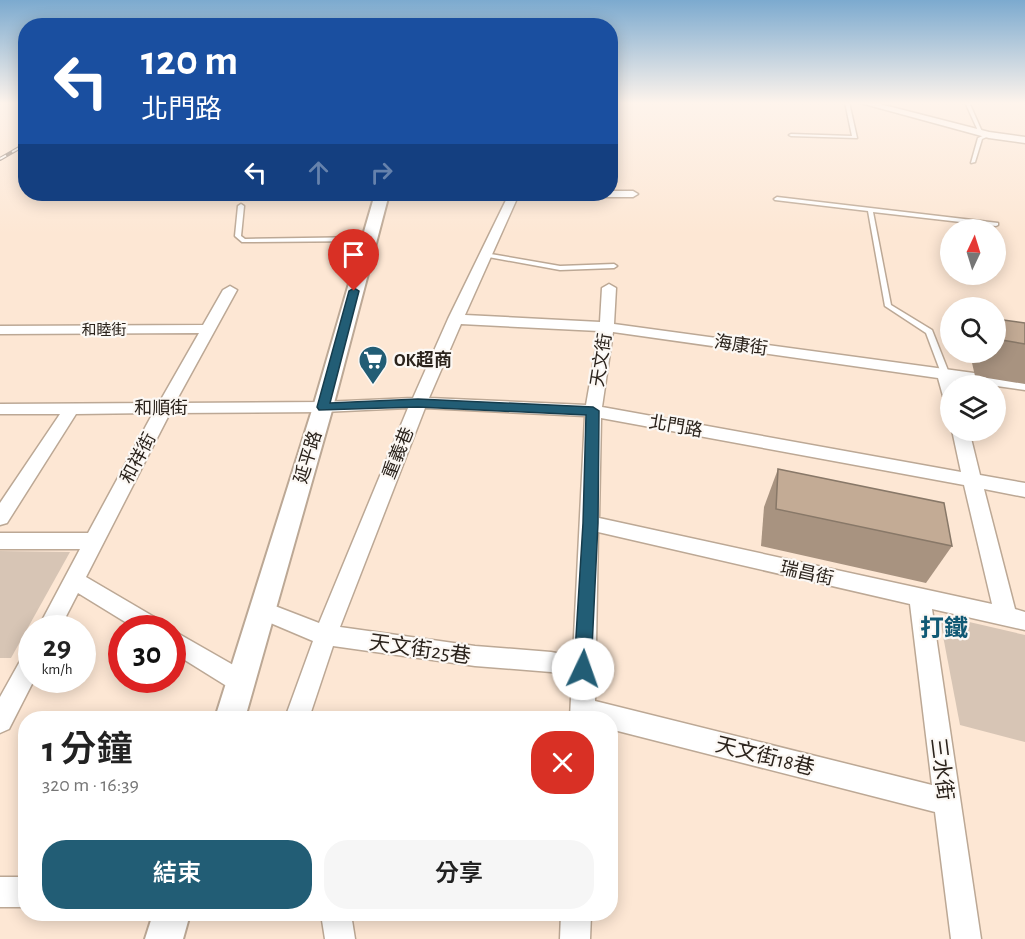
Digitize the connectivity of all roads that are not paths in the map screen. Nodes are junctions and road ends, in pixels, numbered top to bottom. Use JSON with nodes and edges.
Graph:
{"nodes":[{"id":1,"x":978,"y":146,"type":"edge"},
{"id":2,"x":973,"y":162,"type":"dead end"},
{"id":3,"x":618,"y":194,"type":"edge"},
{"id":4,"x":633,"y":194,"type":"dead end"},
{"id":5,"x":777,"y":199,"type":"dead end"},
{"id":6,"x":380,"y":201,"type":"edge"},
{"id":7,"x":511,"y":201,"type":"edge"},
{"id":8,"x":241,"y":206,"type":"dead end"},
{"id":9,"x":870,"y":209,"type":"junction"},
{"id":10,"x":954,"y":219,"type":"edge"},
{"id":11,"x":369,"y":238,"type":"junction"},
{"id":12,"x":485,"y":255,"type":"junction"},
{"id":13,"x":615,"y":266,"type":"dead end"},
{"id":14,"x":609,"y":288,"type":"dead end"},
{"id":15,"x":230,"y":290,"type":"dead end"},
{"id":16,"x":455,"y":319,"type":"junction"},
{"id":17,"x":607,"y":327,"type":"junction"},
{"id":18,"x":209,"y":329,"type":"junction"},
{"id":19,"x":0,"y":330,"type":"edge"},
{"id":20,"x":945,"y":373,"type":"junction"},
{"id":21,"x":1025,"y":385,"type":"edge"},
{"id":22,"x":418,"y":403,"type":"junction"},
{"id":23,"x":323,"y":407,"type":"junction"},
{"id":24,"x":164,"y":408,"type":"junction"},
{"id":25,"x":71,"y":409,"type":"junction"},
{"id":26,"x":0,"y":410,"type":"edge"},
{"id":27,"x":593,"y":411,"type":"junction"},
{"id":28,"x":963,"y":441,"type":"edge"},
{"id":29,"x":972,"y":481,"type":"junction"},
{"id":30,"x":1025,"y":490,"type":"edge"},
{"id":31,"x":0,"y":518,"type":"edge"},
{"id":32,"x":590,"y":523,"type":"junction"},
{"id":33,"x":0,"y":541,"type":"edge"},
{"id":34,"x":94,"y":541,"type":"junction"},
{"id":35,"x":74,"y":580,"type":"junction"},
{"id":36,"x":920,"y":599,"type":"junction"},
{"id":37,"x":262,"y":610,"type":"junction"},
{"id":38,"x":56,"y":615,"type":"edge"},
{"id":39,"x":132,"y":615,"type":"edge"},
{"id":40,"x":1016,"y":619,"type":"edge"},
{"id":41,"x":324,"y":635,"type":"junction"},
{"id":42,"x":186,"y":649,"type":"edge"},
{"id":43,"x":583,"y":669,"type":"junction"},
{"id":44,"x":241,"y":682,"type":"junction"},
{"id":45,"x":10,"y":684,"type":"edge"},
{"id":46,"x":232,"y":711,"type":"edge"},
{"id":47,"x":299,"y":711,"type":"edge"},
{"id":48,"x":582,"y":711,"type":"edge"},
{"id":49,"x":0,"y":722,"type":"edge"},
{"id":50,"x":618,"y":723,"type":"edge"},
{"id":51,"x":947,"y":802,"type":"junction"},
{"id":52,"x":0,"y":892,"type":"edge"},
{"id":53,"x":18,"y":892,"type":"edge"},
{"id":54,"x":170,"y":921,"type":"edge"},
{"id":55,"x":337,"y":921,"type":"edge"},
{"id":56,"x":576,"y":921,"type":"edge"},
{"id":57,"x":164,"y":939,"type":"edge"},
{"id":58,"x":340,"y":939,"type":"edge"},
{"id":59,"x":575,"y":939,"type":"edge"},
{"id":60,"x":966,"y":939,"type":"edge"}],
"edges":[{"from":1,"to":2,"type":"lane"},
{"from":3,"to":4,"type":"street"},
{"from":5,"to":9,"type":"lane"},
{"from":6,"to":11,"type":"street","name":"延平路"},
{"from":7,"to":12,"type":"street","name":"重義巷"},
{"from":8,"to":11,"type":"lane"},
{"from":9,"to":10,"type":"lane"},
{"from":9,"to":20,"type":"lane"},
{"from":11,"to":23,"type":"street","name":"延平路"},
{"from":12,"to":13,"type":"lane"},
{"from":12,"to":16,"type":"street","name":"重義巷"},
{"from":14,"to":17,"type":"street","name":"天文街"},
{"from":15,"to":18,"type":"street","name":"和祥街"},
{"from":16,"to":17,"type":"street","name":"海康街"},
{"from":16,"to":22,"type":"street","name":"重義巷"},
{"from":17,"to":20,"type":"street","name":"海康街"},
{"from":17,"to":27,"type":"street","name":"天文街"},
{"from":18,"to":19,"type":"street","name":"和睦街"},
{"from":18,"to":24,"type":"street","name":"和祥街"},
{"from":20,"to":21,"type":"street","name":"海康街"},
{"from":22,"to":23,"type":"street","name":"北門路"},
{"from":22,"to":27,"type":"street","name":"北門路"},
{"from":22,"to":41,"type":"street","name":"重義巷"},
{"from":23,"to":24,"type":"street","name":"和順街"},
{"from":23,"to":37,"type":"street","name":"延平路"},
{"from":24,"to":25,"type":"street","name":"和順街"},
{"from":24,"to":34,"type":"street","name":"和祥街"},
{"from":25,"to":26,"type":"street","name":"和順街"},
{"from":25,"to":31,"type":"street"},
{"from":27,"to":29,"type":"street","name":"北門路"},
{"from":27,"to":32,"type":"street","name":"天文街"},
{"from":28,"to":29,"type":"street"},
{"from":29,"to":30,"type":"street","name":"北門路"},
{"from":29,"to":40,"type":"street"},
{"from":32,"to":36,"type":"street","name":"瑞昌街"},
{"from":32,"to":43,"type":"street","name":"天文街"},
{"from":33,"to":34,"type":"street"},
{"from":34,"to":35,"type":"street","name":"和祥街"},
{"from":35,"to":38,"type":"street","name":"和祥街"},
{"from":35,"to":39,"type":"street"},
{"from":36,"to":40,"type":"street","name":"瑞昌街"},
{"from":36,"to":51,"type":"street","name":"三水街"},
{"from":37,"to":41,"type":"street","name":"天文街25巷"},
{"from":37,"to":44,"type":"street","name":"延平路"},
{"from":41,"to":43,"type":"street","name":"天文街25巷"},
{"from":41,"to":47,"type":"street","name":"重義巷"},
{"from":42,"to":44,"type":"street"},
{"from":43,"to":48,"type":"street","name":"天文街"},
{"from":44,"to":46,"type":"street","name":"延平路"},
{"from":45,"to":49,"type":"street"},
{"from":50,"to":51,"type":"street","name":"天文街18巷"},
{"from":51,"to":60,"type":"street","name":"三水街"},
{"from":52,"to":53,"type":"street"},
{"from":54,"to":57,"type":"street"},
{"from":55,"to":58,"type":"street"},
{"from":56,"to":59,"type":"street"}]}
